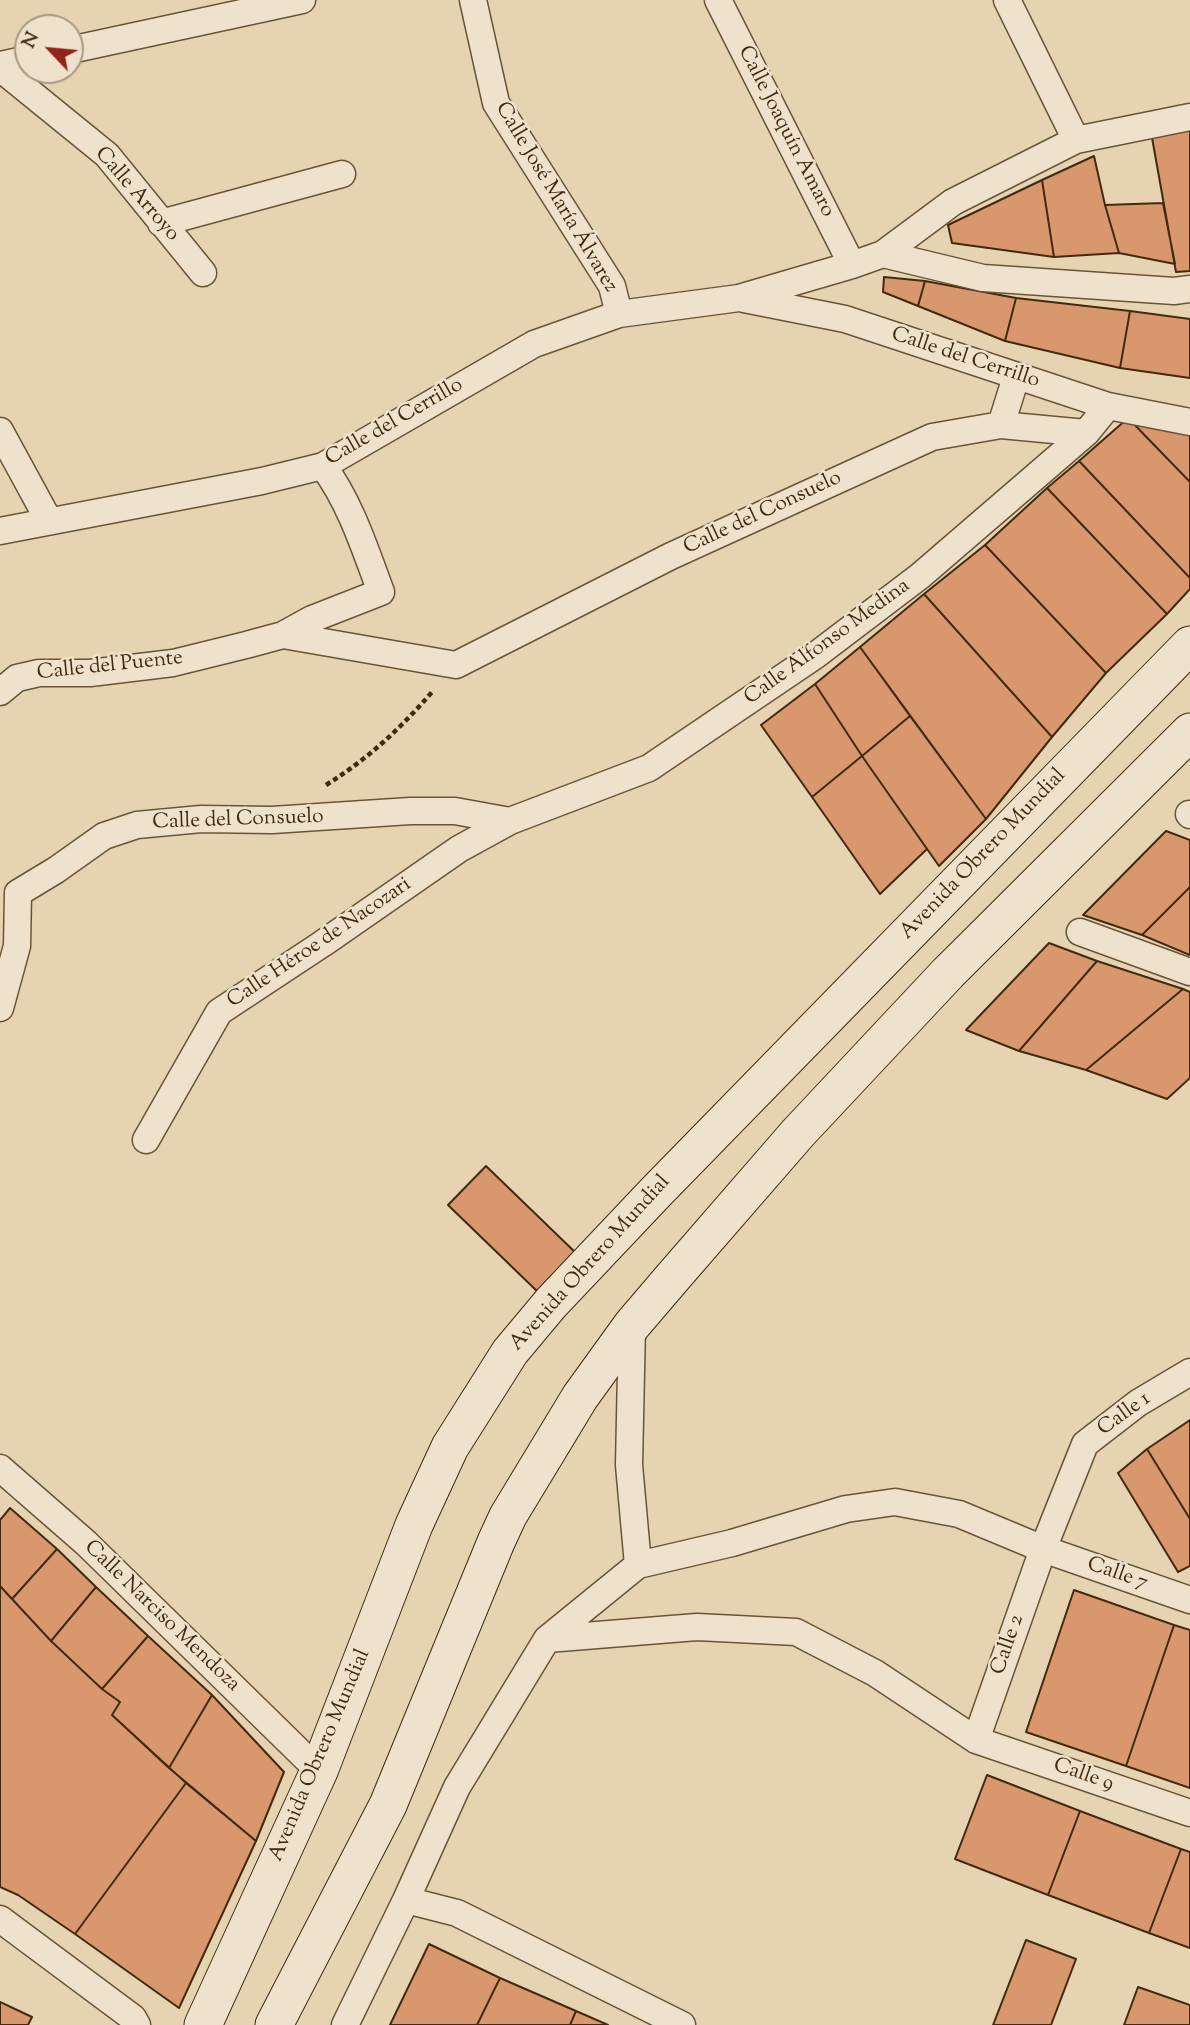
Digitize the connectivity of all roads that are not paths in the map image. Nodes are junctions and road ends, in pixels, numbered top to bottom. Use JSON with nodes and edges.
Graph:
{"nodes":[{"id":1,"x":302,"y":0,"type":"edge"},
{"id":2,"x":473,"y":0,"type":"edge"},
{"id":3,"x":718,"y":0,"type":"edge"},
{"id":4,"x":1007,"y":0,"type":"edge"},
{"id":5,"x":84,"y":47,"type":"edge"},
{"id":6,"x":0,"y":66,"type":"edge"},
{"id":7,"x":1190,"y":117,"type":"edge"},
{"id":8,"x":1076,"y":140,"type":"junction"},
{"id":9,"x":342,"y":174,"type":"dead end"},
{"id":10,"x":161,"y":223,"type":"junction"},
{"id":11,"x":883,"y":254,"type":"junction"},
{"id":12,"x":852,"y":265,"type":"junction"},
{"id":13,"x":203,"y":273,"type":"dead end"},
{"id":14,"x":1190,"y":289,"type":"edge"},
{"id":15,"x":739,"y":298,"type":"junction"},
{"id":16,"x":619,"y":314,"type":"junction"},
{"id":17,"x":1016,"y":377,"type":"junction"},
{"id":18,"x":1108,"y":406,"type":"junction"},
{"id":19,"x":1190,"y":422,"type":"edge"},
{"id":20,"x":1001,"y":425,"type":"junction"},
{"id":21,"x":0,"y":431,"type":"edge"},
{"id":22,"x":1086,"y":433,"type":"junction"},
{"id":23,"x":323,"y":466,"type":"junction"},
{"id":24,"x":49,"y":521,"type":"junction"},
{"id":25,"x":0,"y":531,"type":"edge"},
{"id":26,"x":283,"y":635,"type":"junction"},
{"id":27,"x":1190,"y":645,"type":"edge"},
{"id":28,"x":0,"y":692,"type":"edge"},
{"id":29,"x":1190,"y":732,"type":"edge"},
{"id":30,"x":510,"y":821,"type":"junction"},
{"id":31,"x":9,"y":887,"type":"edge"},
{"id":32,"x":1080,"y":932,"type":"dead end"},
{"id":33,"x":1190,"y":972,"type":"edge"},
{"id":34,"x":0,"y":1008,"type":"edge"},
{"id":35,"x":146,"y":1140,"type":"dead end"},
{"id":36,"x":632,"y":1325,"type":"junction"},
{"id":37,"x":1190,"y":1372,"type":"edge"},
{"id":38,"x":0,"y":1468,"type":"edge"},
{"id":39,"x":1043,"y":1549,"type":"junction"},
{"id":40,"x":638,"y":1565,"type":"junction"},
{"id":41,"x":1190,"y":1600,"type":"edge"},
{"id":42,"x":548,"y":1639,"type":"junction"},
{"id":43,"x":976,"y":1740,"type":"junction"},
{"id":44,"x":319,"y":1771,"type":"junction"},
{"id":45,"x":1190,"y":1813,"type":"edge"},
{"id":46,"x":406,"y":1900,"type":"junction"},
{"id":47,"x":0,"y":1919,"type":"edge"},
{"id":48,"x":137,"y":2025,"type":"edge"},
{"id":49,"x":203,"y":2025,"type":"edge"},
{"id":50,"x":275,"y":2025,"type":"edge"},
{"id":51,"x":345,"y":2025,"type":"edge"},
{"id":52,"x":682,"y":2025,"type":"edge"}],
"edges":[{"from":1,"to":5,"type":"street"},
{"from":2,"to":16,"type":"street","name":"Calle José María Álvarez"},
{"from":3,"to":12,"type":"street","name":"Calle Joaquín Amaro"},
{"from":4,"to":8,"type":"street"},
{"from":6,"to":10,"type":"street","name":"Calle Arroyo"},
{"from":7,"to":8,"type":"street","name":"Calle del Cerrillo"},
{"from":8,"to":11,"type":"street","name":"Calle del Cerrillo"},
{"from":9,"to":10,"type":"street"},
{"from":10,"to":13,"type":"street","name":"Calle Arroyo"},
{"from":11,"to":12,"type":"street","name":"Calle del Cerrillo"},
{"from":11,"to":14,"type":"street"},
{"from":12,"to":15,"type":"street","name":"Calle del Cerrillo"},
{"from":15,"to":16,"type":"street","name":"Calle del Cerrillo"},
{"from":15,"to":17,"type":"street","name":"Calle del Cerrillo"},
{"from":16,"to":23,"type":"street","name":"Calle del Cerrillo"},
{"from":17,"to":18,"type":"street","name":"Calle del Cerrillo"},
{"from":17,"to":20,"type":"street"},
{"from":18,"to":19,"type":"street","name":"Calle del Cerrillo"},
{"from":18,"to":22,"type":"street","name":"Calle Alfonso Medina"},
{"from":20,"to":22,"type":"street","name":"Calle del Consuelo"},
{"from":20,"to":26,"type":"street","name":"Calle del Consuelo"},
{"from":21,"to":24,"type":"street"},
{"from":22,"to":30,"type":"street","name":"Calle Alfonso Medina"},
{"from":23,"to":24,"type":"street","name":"Calle del Cerrillo"},
{"from":23,"to":26,"type":"street","name":"Calle del Puente"},
{"from":24,"to":25,"type":"street","name":"Calle del Cerrillo"},
{"from":26,"to":28,"type":"street","name":"Calle del Puente"},
{"from":27,"to":44,"type":"main road","name":"Avenida Obrero Mundial"},
{"from":29,"to":36,"type":"main road"},
{"from":30,"to":31,"type":"street","name":"Calle del Consuelo"},
{"from":30,"to":35,"type":"street","name":"Calle Héroe de Nacozari"},
{"from":31,"to":34,"type":"street","name":"Calle del Consuelo"},
{"from":32,"to":33,"type":"street"},
{"from":36,"to":40,"type":"street"},
{"from":36,"to":50,"type":"main road"},
{"from":37,"to":39,"type":"street","name":"Calle 1"},
{"from":38,"to":44,"type":"street","name":"Calle Narciso Mendoza"},
{"from":39,"to":40,"type":"street","name":"Calle 7"},
{"from":39,"to":41,"type":"street","name":"Calle 7"},
{"from":39,"to":43,"type":"street","name":"Calle 2"},
{"from":40,"to":42,"type":"street"},
{"from":42,"to":43,"type":"street","name":"Calle 9"},
{"from":42,"to":46,"type":"street"},
{"from":43,"to":45,"type":"street","name":"Calle 9"},
{"from":44,"to":49,"type":"main road","name":"Avenida Obrero Mundial"},
{"from":46,"to":51,"type":"street"},
{"from":46,"to":52,"type":"street"},
{"from":47,"to":48,"type":"street"}]}
